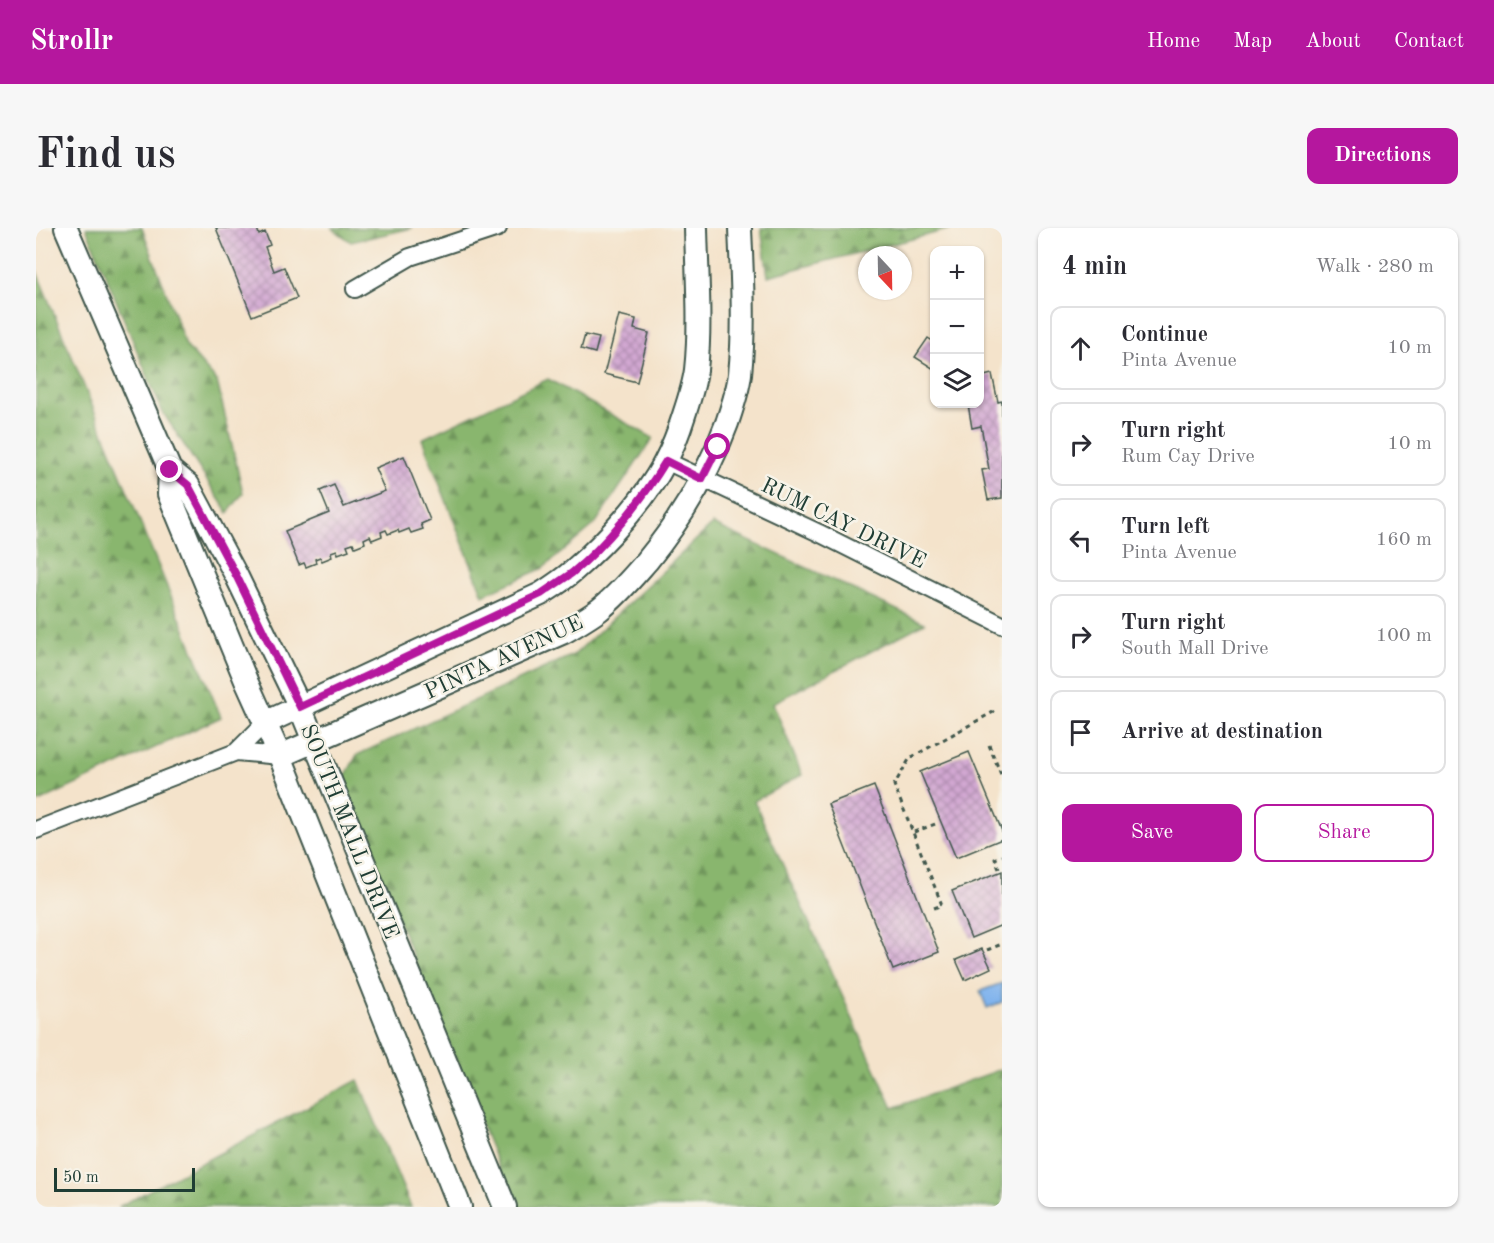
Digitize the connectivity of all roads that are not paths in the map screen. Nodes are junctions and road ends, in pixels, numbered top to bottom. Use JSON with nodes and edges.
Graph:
{"nodes":[{"id":1,"x":66,"y":228,"type":"edge"},
{"id":2,"x":498,"y":228,"type":"edge"},
{"id":3,"x":696,"y":228,"type":"edge"},
{"id":4,"x":740,"y":228,"type":"edge"},
{"id":5,"x":356,"y":289,"type":"dead end"},
{"id":6,"x":666,"y":461,"type":"junction"},
{"id":7,"x":170,"y":470,"type":"junction"},
{"id":8,"x":702,"y":479,"type":"junction"},
{"id":9,"x":1002,"y":625,"type":"edge"},
{"id":10,"x":300,"y":707,"type":"junction"},
{"id":11,"x":265,"y":723,"type":"junction"},
{"id":12,"x":315,"y":742,"type":"junction"},
{"id":13,"x":236,"y":752,"type":"junction"},
{"id":14,"x":280,"y":756,"type":"junction"},
{"id":15,"x":36,"y":830,"type":"edge"},
{"id":16,"x":392,"y":931,"type":"junction"},
{"id":17,"x":357,"y":946,"type":"junction"},
{"id":18,"x":460,"y":1207,"type":"edge"},
{"id":19,"x":505,"y":1207,"type":"edge"}],
"edges":[{"from":1,"to":7,"type":"street","name":"SOUTH MALL DRIVE"},
{"from":2,"to":5,"type":"street"},
{"from":3,"to":6,"type":"street","name":"PINTA AVENUE"},
{"from":4,"to":8,"type":"street","name":"PINTA AVENUE"},
{"from":6,"to":8,"type":"street","name":"RUM CAY DRIVE"},
{"from":6,"to":10,"type":"street","name":"PINTA AVENUE"},
{"from":7,"to":10,"type":"street","name":"SOUTH MALL DRIVE"},
{"from":7,"to":11,"type":"street","name":"SOUTH MALL DRIVE"},
{"from":8,"to":9,"type":"street","name":"RUM CAY DRIVE"},
{"from":8,"to":12,"type":"street","name":"PINTA AVENUE"},
{"from":10,"to":11,"type":"street","name":"PINTA AVENUE"},
{"from":10,"to":12,"type":"street","name":"SOUTH MALL DRIVE"},
{"from":11,"to":13,"type":"street"},
{"from":11,"to":14,"type":"street","name":"SOUTH MALL DRIVE"},
{"from":12,"to":14,"type":"street","name":"PINTA AVENUE"},
{"from":12,"to":16,"type":"street","name":"SOUTH MALL DRIVE"},
{"from":13,"to":14,"type":"street"},
{"from":13,"to":15,"type":"street"},
{"from":14,"to":17,"type":"street","name":"SOUTH MALL DRIVE"},
{"from":16,"to":17,"type":"street"},
{"from":16,"to":19,"type":"street","name":"SOUTH MALL DRIVE"},
{"from":17,"to":18,"type":"street","name":"SOUTH MALL DRIVE"}]}
